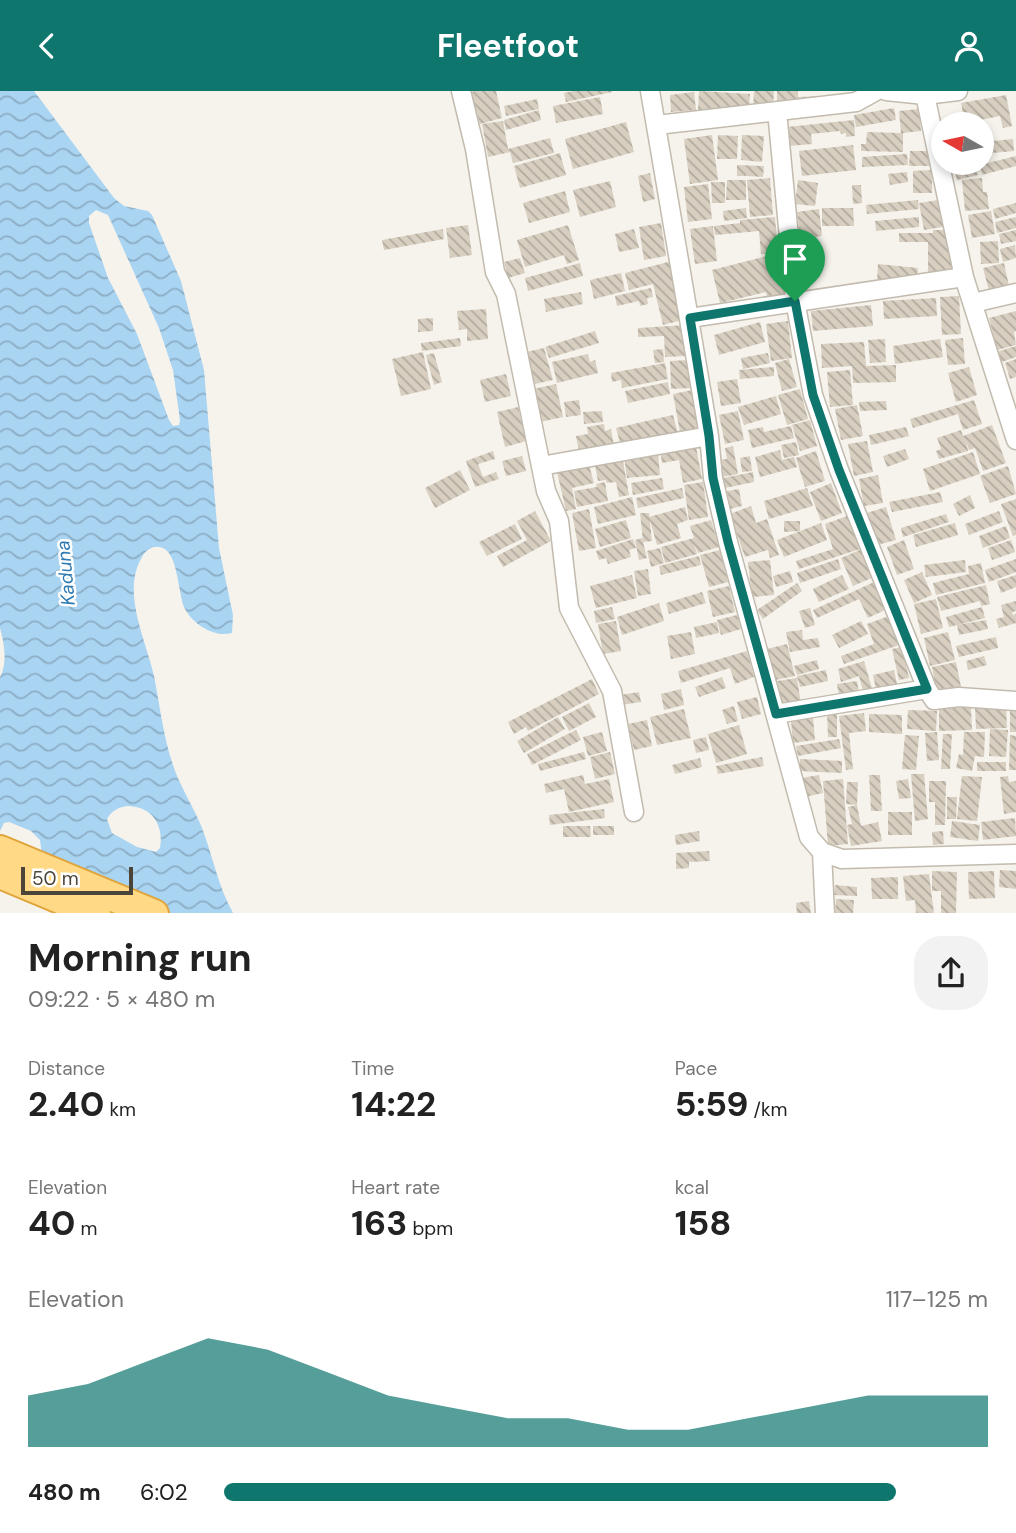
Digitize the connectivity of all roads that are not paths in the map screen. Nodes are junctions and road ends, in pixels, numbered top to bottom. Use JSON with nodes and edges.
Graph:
{"nodes":[{"id":1,"x":461,"y":91,"type":"edge"},
{"id":2,"x":650,"y":91,"type":"edge"},
{"id":3,"x":877,"y":91,"type":"edge"},
{"id":4,"x":886,"y":91,"type":"edge"},
{"id":5,"x":958,"y":91,"type":"edge"},
{"id":6,"x":925,"y":95,"type":"junction"},
{"id":7,"x":777,"y":111,"type":"junction"},
{"id":8,"x":657,"y":125,"type":"junction"},
{"id":9,"x":964,"y":277,"type":"junction"},
{"id":10,"x":1016,"y":293,"type":"edge"},
{"id":11,"x":795,"y":301,"type":"junction"},
{"id":12,"x":973,"y":303,"type":"junction"},
{"id":13,"x":690,"y":318,"type":"junction"},
{"id":14,"x":709,"y":436,"type":"junction"},
{"id":15,"x":1016,"y":440,"type":"edge"},
{"id":16,"x":541,"y":466,"type":"junction"},
{"id":17,"x":927,"y":689,"type":"junction"},
{"id":18,"x":1016,"y":701,"type":"edge"},
{"id":19,"x":776,"y":714,"type":"junction"},
{"id":20,"x":634,"y":812,"type":"dead end"},
{"id":21,"x":0,"y":850,"type":"edge"},
{"id":22,"x":822,"y":852,"type":"junction"},
{"id":23,"x":1016,"y":854,"type":"edge"},
{"id":24,"x":0,"y":874,"type":"edge"},
{"id":25,"x":96,"y":913,"type":"edge"},
{"id":26,"x":154,"y":913,"type":"edge"},
{"id":27,"x":825,"y":913,"type":"edge"}],
"edges":[{"from":1,"to":16,"type":"street"},
{"from":2,"to":8,"type":"street"},
{"from":3,"to":7,"type":"street"},
{"from":4,"to":6,"type":"street"},
{"from":5,"to":6,"type":"street"},
{"from":6,"to":9,"type":"street"},
{"from":7,"to":8,"type":"street"},
{"from":7,"to":11,"type":"street"},
{"from":8,"to":13,"type":"street"},
{"from":9,"to":11,"type":"street"},
{"from":9,"to":12,"type":"street"},
{"from":10,"to":12,"type":"street"},
{"from":11,"to":13,"type":"street"},
{"from":11,"to":17,"type":"street"},
{"from":12,"to":15,"type":"street"},
{"from":13,"to":14,"type":"street"},
{"from":14,"to":16,"type":"street"},
{"from":14,"to":19,"type":"street"},
{"from":16,"to":20,"type":"street"},
{"from":17,"to":18,"type":"street"},
{"from":17,"to":19,"type":"street"},
{"from":19,"to":22,"type":"street"},
{"from":21,"to":26,"type":"highway"},
{"from":22,"to":23,"type":"street"},
{"from":22,"to":27,"type":"street"},
{"from":24,"to":25,"type":"highway"}]}
